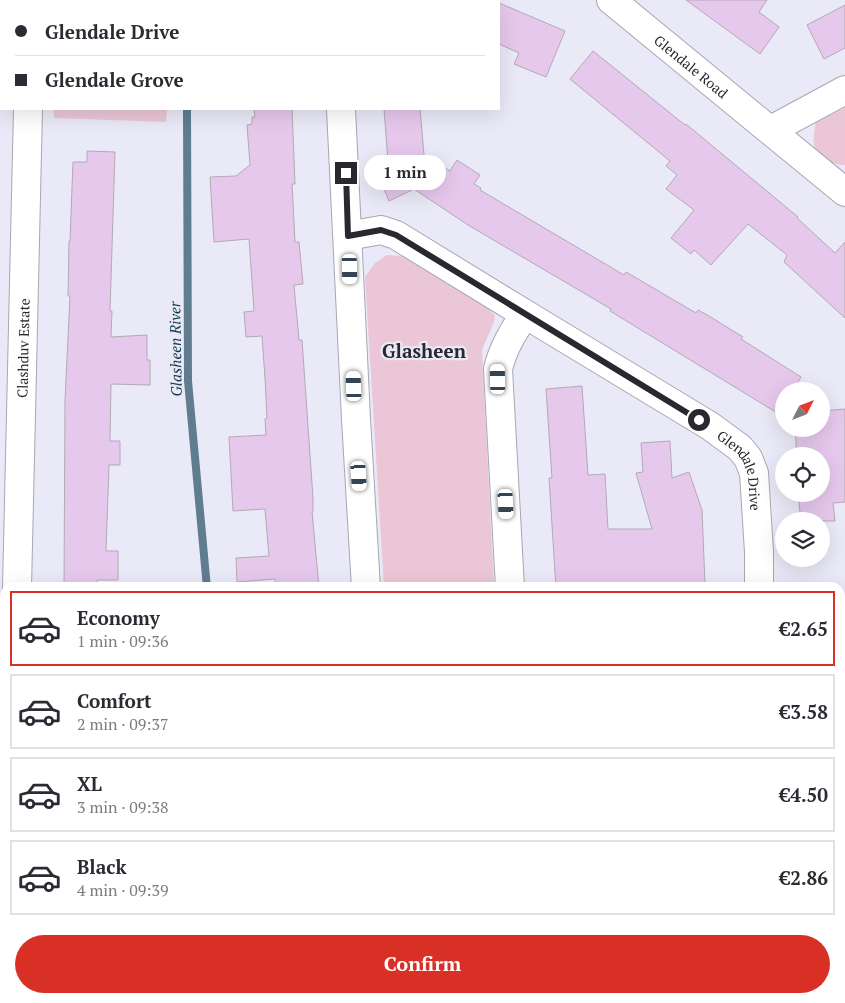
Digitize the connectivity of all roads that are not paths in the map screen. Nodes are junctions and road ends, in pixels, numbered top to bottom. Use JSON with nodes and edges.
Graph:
{"nodes":[{"id":1,"x":611,"y":0,"type":"edge"},
{"id":2,"x":845,"y":90,"type":"edge"},
{"id":3,"x":28,"y":110,"type":"edge"},
{"id":4,"x":342,"y":110,"type":"edge"},
{"id":5,"x":771,"y":130,"type":"junction"},
{"id":6,"x":845,"y":192,"type":"edge"},
{"id":7,"x":348,"y":236,"type":"junction"},
{"id":8,"x":525,"y":314,"type":"junction"},
{"id":9,"x":17,"y":582,"type":"edge"},
{"id":10,"x":366,"y":582,"type":"edge"},
{"id":11,"x":510,"y":582,"type":"edge"},
{"id":12,"x":759,"y":582,"type":"edge"}],
"edges":[{"from":1,"to":5,"type":"street","name":"Glendale Road"},
{"from":2,"to":5,"type":"street"},
{"from":3,"to":9,"type":"street","name":"Clashduv Estate"},
{"from":4,"to":7,"type":"street"},
{"from":5,"to":6,"type":"street","name":"Glendale Road"},
{"from":7,"to":8,"type":"street","name":"Glendale Drive"},
{"from":7,"to":10,"type":"street"},
{"from":8,"to":11,"type":"street"},
{"from":8,"to":12,"type":"street","name":"Glendale Drive"}]}
